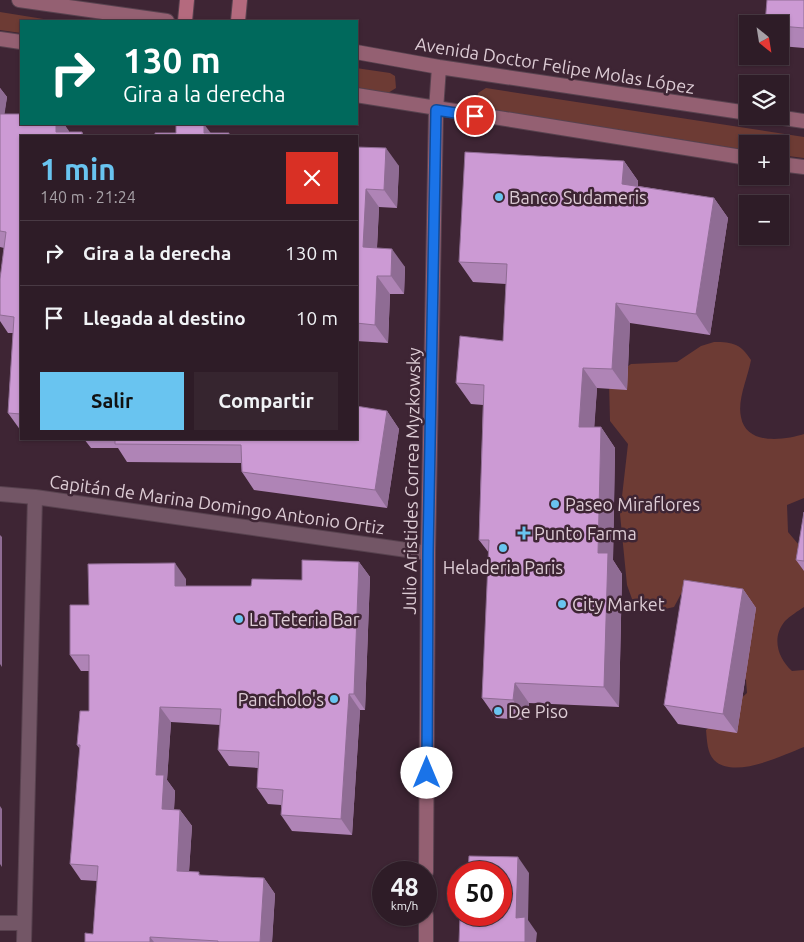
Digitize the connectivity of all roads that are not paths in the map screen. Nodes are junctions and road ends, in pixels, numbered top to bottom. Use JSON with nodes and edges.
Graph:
{"nodes":[{"id":1,"x":19,"y":0,"type":"edge"},
{"id":2,"x":187,"y":0,"type":"edge"},
{"id":3,"x":240,"y":0,"type":"edge"},
{"id":4,"x":160,"y":20,"type":"edge"},
{"id":5,"x":185,"y":20,"type":"edge"},
{"id":6,"x":238,"y":20,"type":"edge"},
{"id":7,"x":0,"y":39,"type":"edge"},
{"id":8,"x":20,"y":42,"type":"edge"},
{"id":9,"x":358,"y":52,"type":"edge"},
{"id":10,"x":440,"y":67,"type":"junction"},
{"id":11,"x":358,"y":95,"type":"edge"},
{"id":12,"x":436,"y":110,"type":"junction"},
{"id":13,"x":739,"y":112,"type":"edge"},
{"id":14,"x":789,"y":119,"type":"edge"},
{"id":15,"x":804,"y":121,"type":"edge"},
{"id":16,"x":739,"y":157,"type":"edge"},
{"id":17,"x":789,"y":165,"type":"edge"},
{"id":18,"x":804,"y":167,"type":"edge"},
{"id":19,"x":0,"y":494,"type":"edge"},
{"id":20,"x":35,"y":497,"type":"junction"},
{"id":21,"x":428,"y":554,"type":"junction"},
{"id":22,"x":426,"y":861,"type":"edge"},
{"id":23,"x":0,"y":923,"type":"edge"},
{"id":24,"x":24,"y":923,"type":"junction"},
{"id":25,"x":426,"y":926,"type":"edge"},
{"id":26,"x":24,"y":942,"type":"edge"},
{"id":27,"x":426,"y":942,"type":"edge"}],
"edges":[{"from":1,"to":4,"type":"main road"},
{"from":2,"to":5,"type":"main road"},
{"from":3,"to":6,"type":"main road"},
{"from":7,"to":8,"type":"main road"},
{"from":9,"to":10,"type":"main road","name":"Avenida Doctor Felipe Molas López"},
{"from":10,"to":12,"type":"main road","name":"Julio Aristides Correa Myzkowsky"},
{"from":10,"to":13,"type":"main road","name":"Avenida Doctor Felipe Molas López"},
{"from":11,"to":12,"type":"main road"},
{"from":12,"to":16,"type":"main road"},
{"from":12,"to":21,"type":"main road","name":"Julio Aristides Correa Myzkowsky"},
{"from":14,"to":15,"type":"main road"},
{"from":17,"to":18,"type":"main road"},
{"from":19,"to":20,"type":"street","name":"Capitán de Marina Domingo Antonio Ortiz"},
{"from":20,"to":21,"type":"street","name":"Capitán de Marina Domingo Antonio Ortiz"},
{"from":20,"to":24,"type":"street"},
{"from":21,"to":22,"type":"main road","name":"Julio Aristides Correa Myzkowsky"},
{"from":23,"to":24,"type":"street"},
{"from":24,"to":26,"type":"street"},
{"from":25,"to":27,"type":"main road"}]}
